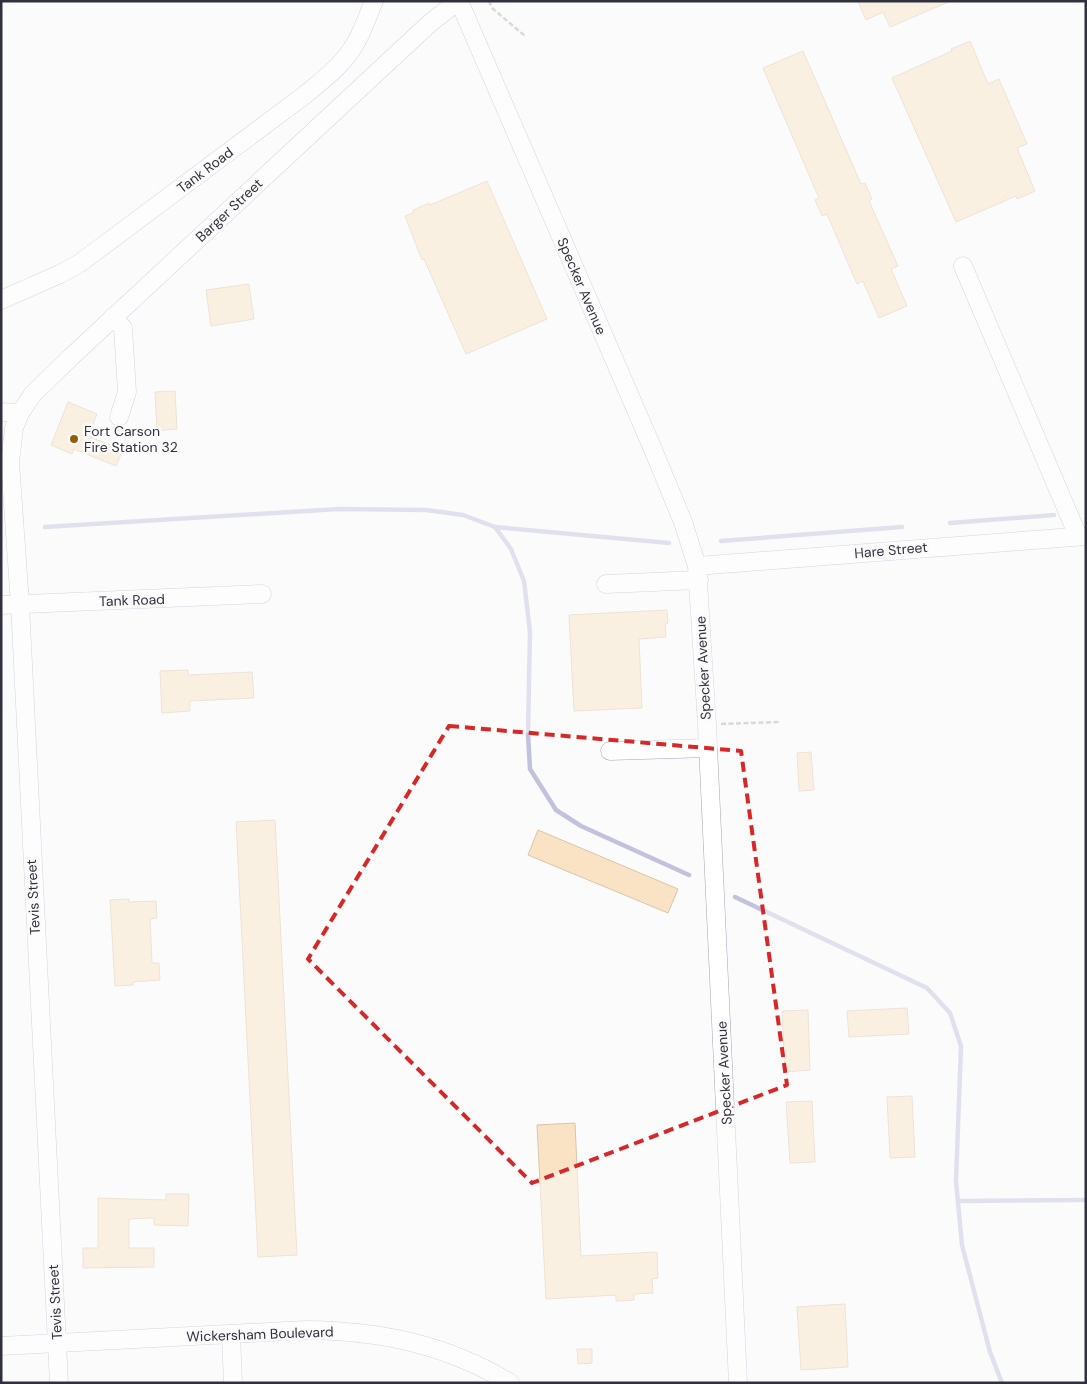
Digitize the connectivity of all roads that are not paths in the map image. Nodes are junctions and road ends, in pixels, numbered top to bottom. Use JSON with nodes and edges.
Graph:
{"nodes":[{"id":1,"x":374,"y":1,"type":"edge"},
{"id":2,"x":458,"y":1,"type":"edge"},
{"id":3,"x":964,"y":266,"type":"dead end"},
{"id":4,"x":1,"y":300,"type":"edge"},
{"id":5,"x":114,"y":317,"type":"junction"},
{"id":6,"x":1,"y":412,"type":"edge"},
{"id":7,"x":20,"y":413,"type":"junction"},
{"id":8,"x":118,"y":417,"type":"dead end"},
{"id":9,"x":1082,"y":536,"type":"edge"},
{"id":10,"x":698,"y":573,"type":"junction"},
{"id":11,"x":606,"y":584,"type":"dead end"},
{"id":12,"x":262,"y":594,"type":"dead end"},
{"id":13,"x":20,"y":604,"type":"junction"},
{"id":14,"x":1,"y":606,"type":"edge"},
{"id":15,"x":708,"y":748,"type":"junction"},
{"id":16,"x":610,"y":751,"type":"dead end"},
{"id":17,"x":231,"y":1335,"type":"junction"},
{"id":18,"x":57,"y":1343,"type":"junction"},
{"id":19,"x":1,"y":1346,"type":"edge"},
{"id":20,"x":59,"y":1383,"type":"edge"},
{"id":21,"x":233,"y":1383,"type":"edge"},
{"id":22,"x":510,"y":1383,"type":"edge"},
{"id":23,"x":738,"y":1383,"type":"edge"}],
"edges":[{"from":1,"to":4,"type":"street","name":"Tank Road"},
{"from":2,"to":5,"type":"street","name":"Barger Street"},
{"from":2,"to":10,"type":"street","name":"Specker Avenue"},
{"from":3,"to":9,"type":"street"},
{"from":5,"to":7,"type":"street","name":"Barger Street"},
{"from":5,"to":8,"type":"street"},
{"from":6,"to":7,"type":"street"},
{"from":7,"to":13,"type":"street","name":"Tevis Street"},
{"from":9,"to":10,"type":"street","name":"Hare Street"},
{"from":10,"to":11,"type":"street","name":"Hare Street"},
{"from":10,"to":15,"type":"street","name":"Specker Avenue"},
{"from":12,"to":13,"type":"street","name":"Tank Road"},
{"from":13,"to":14,"type":"street","name":"Tank Road"},
{"from":13,"to":18,"type":"street","name":"Tevis Street"},
{"from":15,"to":16,"type":"street"},
{"from":15,"to":23,"type":"street","name":"Specker Avenue"},
{"from":17,"to":18,"type":"street","name":"Wickersham Boulevard"},
{"from":17,"to":21,"type":"street"},
{"from":17,"to":22,"type":"street","name":"Wickersham Boulevard"},
{"from":18,"to":19,"type":"street","name":"Wickersham Boulevard"},
{"from":18,"to":20,"type":"street","name":"Tevis Street"}]}
